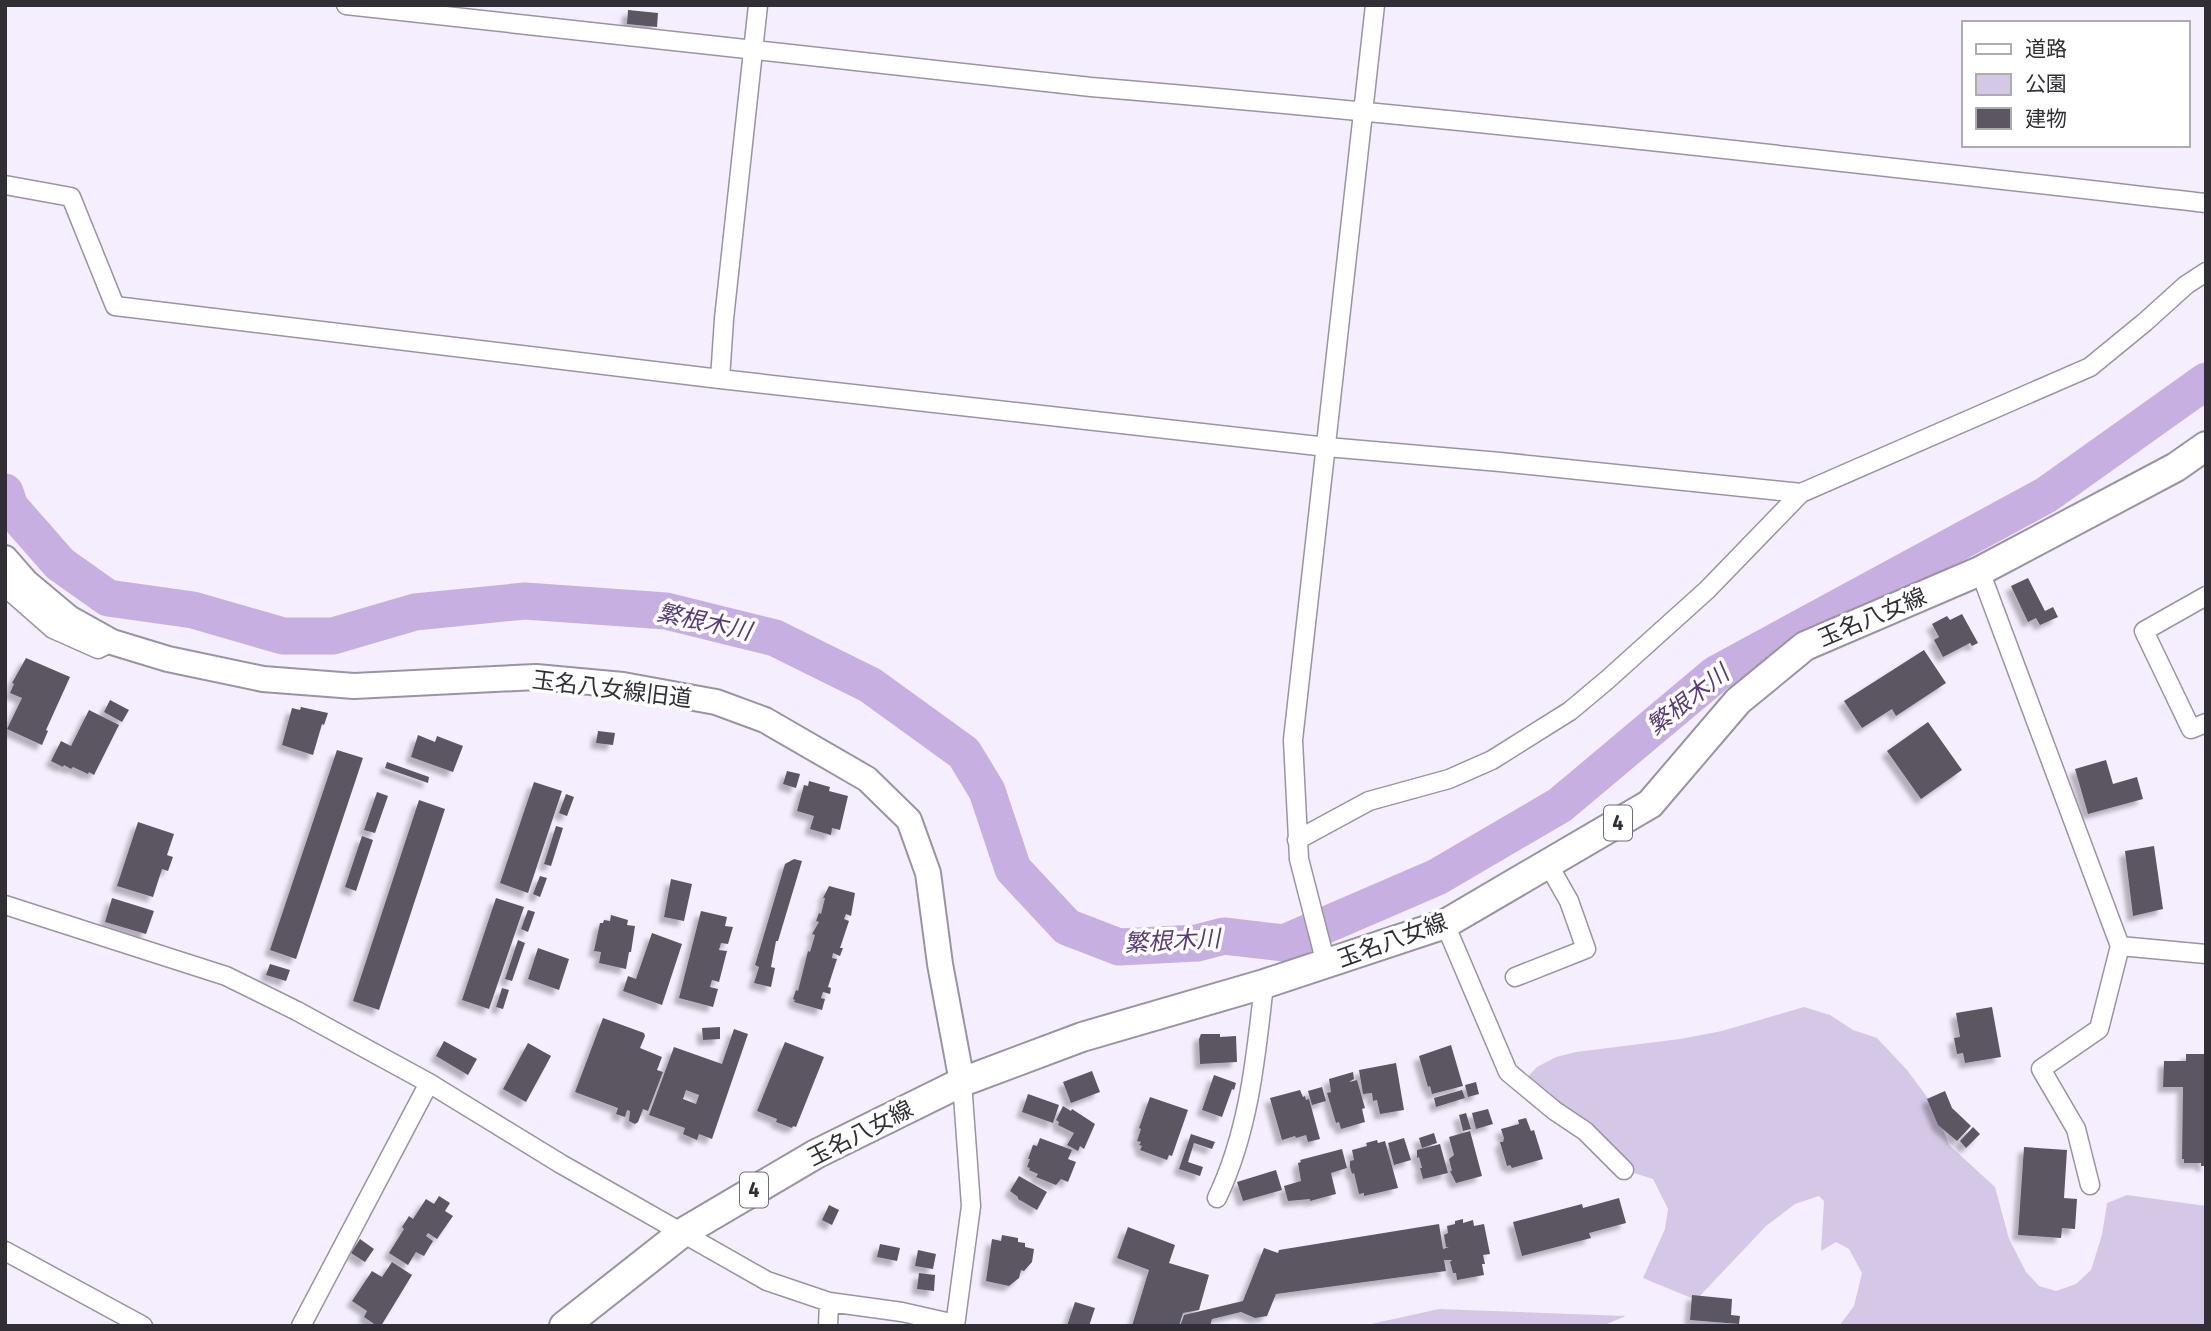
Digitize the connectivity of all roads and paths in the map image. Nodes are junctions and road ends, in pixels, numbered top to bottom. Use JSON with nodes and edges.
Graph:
{"nodes":[{"id":1,"x":346,"y":5,"type":"edge"},
{"id":2,"x":758,"y":5,"type":"edge"},
{"id":3,"x":1375,"y":5,"type":"edge"},
{"id":4,"x":753,"y":49,"type":"junction"},
{"id":5,"x":1364,"y":113,"type":"junction"},
{"id":6,"x":5,"y":185,"type":"edge"},
{"id":7,"x":2206,"y":203,"type":"edge"},
{"id":8,"x":2206,"y":272,"type":"edge"},
{"id":9,"x":720,"y":379,"type":"junction"},
{"id":10,"x":2206,"y":446,"type":"edge"},
{"id":11,"x":1327,"y":447,"type":"junction"},
{"id":12,"x":1801,"y":494,"type":"junction"},
{"id":13,"x":5,"y":558,"type":"edge"},
{"id":14,"x":1980,"y":571,"type":"junction"},
{"id":15,"x":5,"y":587,"type":"edge"},
{"id":16,"x":2206,"y":596,"type":"edge"},
{"id":17,"x":112,"y":642,"type":"junction"},
{"id":18,"x":2206,"y":723,"type":"edge"},
{"id":19,"x":1297,"y":839,"type":"junction"},
{"id":20,"x":1548,"y":864,"type":"junction"},
{"id":21,"x":5,"y":905,"type":"edge"},
{"id":22,"x":1445,"y":924,"type":"junction"},
{"id":23,"x":2120,"y":946,"type":"junction"},
{"id":24,"x":1324,"y":954,"type":"junction"},
{"id":25,"x":2206,"y":954,"type":"edge"},
{"id":26,"x":1515,"y":977,"type":"dead end"},
{"id":27,"x":1264,"y":984,"type":"junction"},
{"id":28,"x":962,"y":1082,"type":"junction"},
{"id":29,"x":429,"y":1083,"type":"junction"},
{"id":30,"x":1624,"y":1170,"type":"dead end"},
{"id":31,"x":2090,"y":1185,"type":"dead end"},
{"id":32,"x":1217,"y":1198,"type":"dead end"},
{"id":33,"x":682,"y":1233,"type":"junction"},
{"id":34,"x":5,"y":1251,"type":"edge"},
{"id":35,"x":829,"y":1303,"type":"junction"},
{"id":36,"x":955,"y":1325,"type":"edge"},
{"id":37,"x":142,"y":1326,"type":"edge"},
{"id":38,"x":301,"y":1326,"type":"edge"},
{"id":39,"x":564,"y":1326,"type":"edge"},
{"id":40,"x":828,"y":1326,"type":"edge"}],
"edges":[{"from":1,"to":4,"type":"street"},
{"from":2,"to":4,"type":"street"},
{"from":3,"to":5,"type":"street"},
{"from":4,"to":5,"type":"street"},
{"from":4,"to":9,"type":"street"},
{"from":5,"to":7,"type":"street"},
{"from":5,"to":11,"type":"street"},
{"from":6,"to":9,"type":"street"},
{"from":8,"to":12,"type":"street"},
{"from":9,"to":11,"type":"street"},
{"from":10,"to":14,"type":"main road","name":"玉名八女線","number":"4"},
{"from":11,"to":12,"type":"street"},
{"from":11,"to":19,"type":"street"},
{"from":12,"to":19,"type":"street"},
{"from":13,"to":17,"type":"street","name":"玉名八女線旧道"},
{"from":14,"to":20,"type":"main road","name":"玉名八女線","number":"4"},
{"from":14,"to":23,"type":"street"},
{"from":15,"to":17,"type":"street"},
{"from":16,"to":18,"type":"street"},
{"from":17,"to":28,"type":"street","name":"玉名八女線旧道"},
{"from":19,"to":24,"type":"street"},
{"from":20,"to":22,"type":"main road","name":"玉名八女線","number":"4"},
{"from":20,"to":26,"type":"street"},
{"from":21,"to":29,"type":"street"},
{"from":22,"to":24,"type":"main road","name":"玉名八女線","number":"4"},
{"from":22,"to":30,"type":"street"},
{"from":23,"to":25,"type":"street"},
{"from":23,"to":31,"type":"street"},
{"from":24,"to":27,"type":"main road","name":"玉名八女線","number":"4"},
{"from":27,"to":28,"type":"main road","name":"玉名八女線","number":"4"},
{"from":27,"to":32,"type":"street"},
{"from":28,"to":33,"type":"main road","name":"玉名八女線","number":"4"},
{"from":28,"to":36,"type":"street"},
{"from":29,"to":33,"type":"street"},
{"from":29,"to":38,"type":"street"},
{"from":33,"to":35,"type":"street"},
{"from":33,"to":39,"type":"main road","name":"玉名八女線","number":"4"},
{"from":34,"to":37,"type":"street"},
{"from":35,"to":36,"type":"street"},
{"from":35,"to":40,"type":"street"}]}
